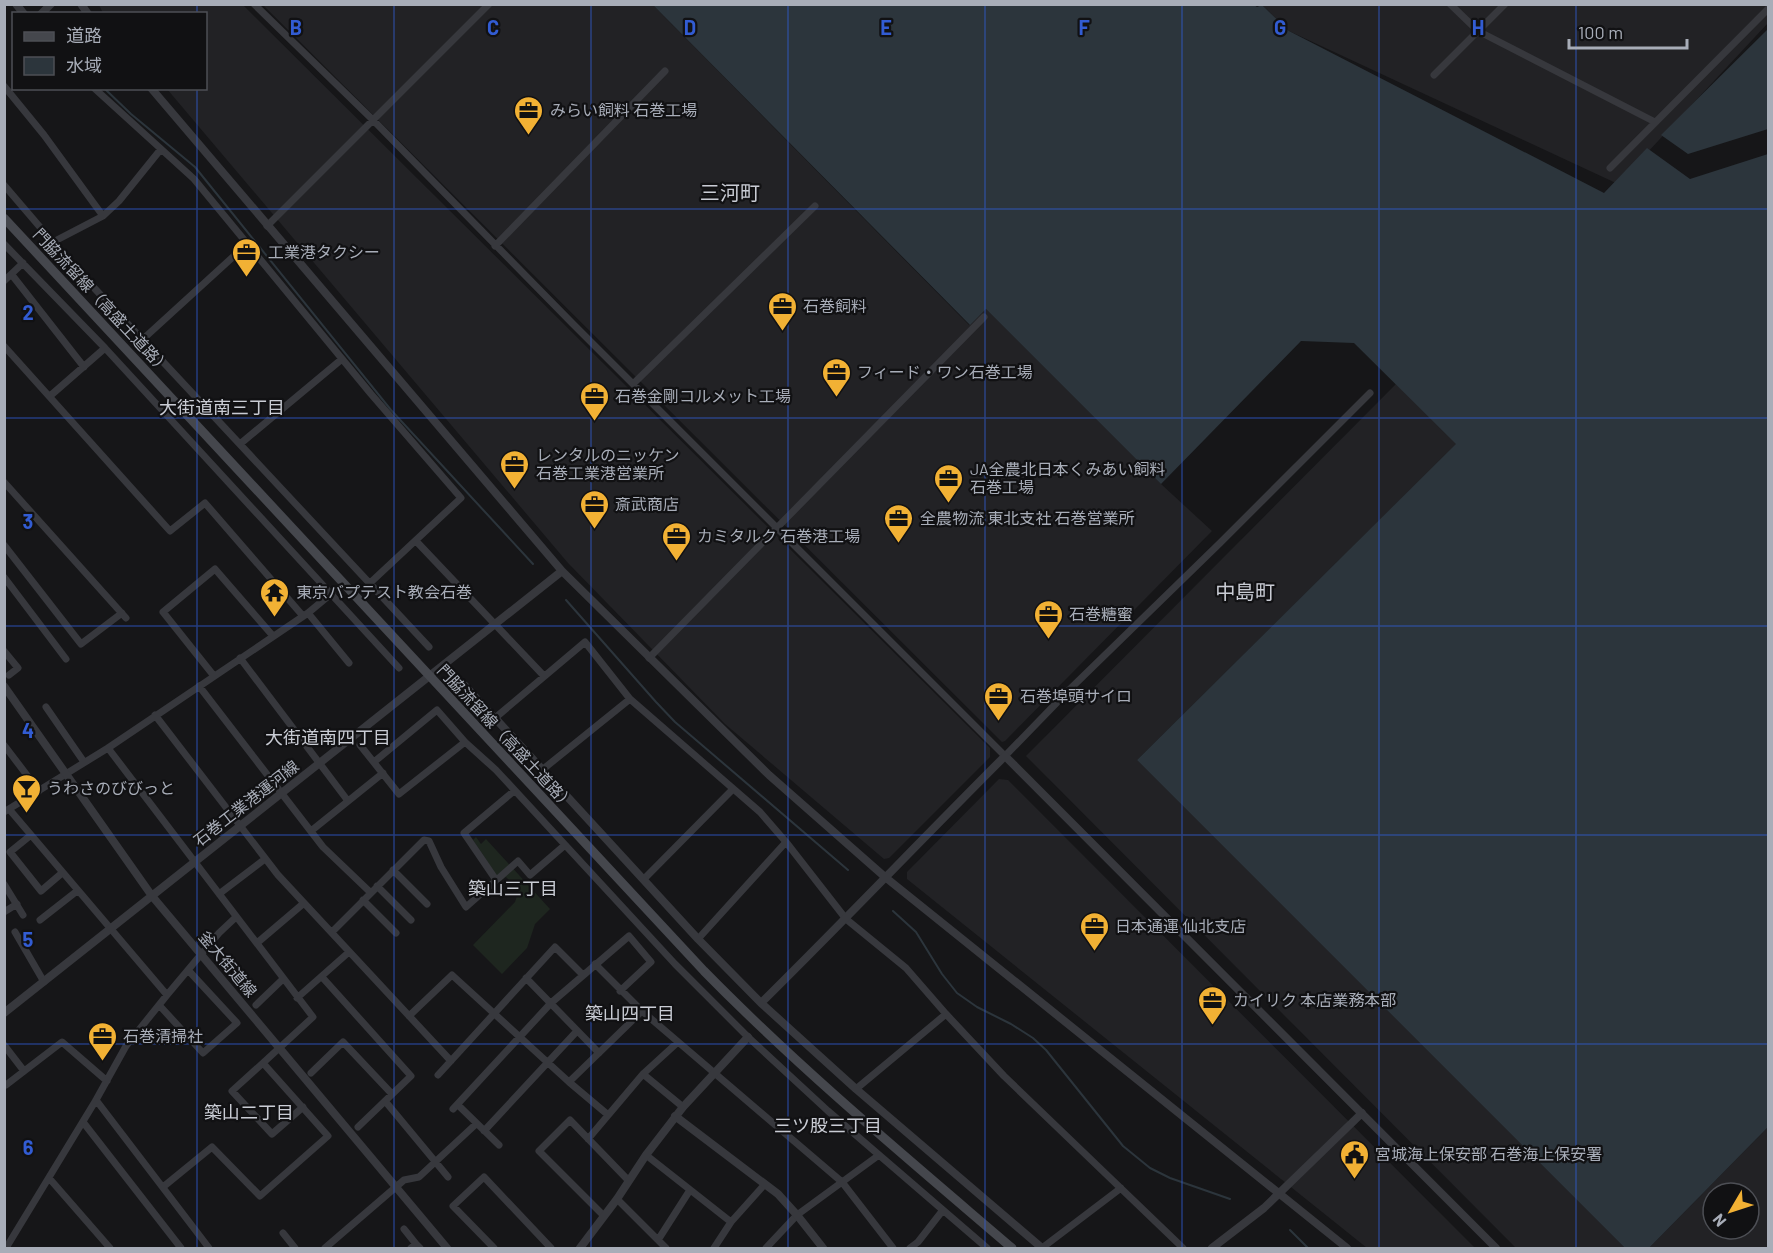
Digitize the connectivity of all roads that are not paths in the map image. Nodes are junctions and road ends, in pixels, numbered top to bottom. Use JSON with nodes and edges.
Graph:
{"nodes":[{"id":1,"x":254,"y":4,"type":"edge"},
{"id":2,"x":489,"y":4,"type":"edge"},
{"id":3,"x":1450,"y":4,"type":"edge"},
{"id":4,"x":1505,"y":4,"type":"edge"},
{"id":5,"x":1768,"y":9,"type":"edge"},
{"id":6,"x":1478,"y":31,"type":"junction"},
{"id":7,"x":665,"y":71,"type":"dead end"},
{"id":8,"x":1434,"y":75,"type":"dead end"},
{"id":9,"x":4,"y":86,"type":"edge"},
{"id":10,"x":96,"y":90,"type":"edge"},
{"id":11,"x":153,"y":90,"type":"edge"},
{"id":12,"x":374,"y":121,"type":"junction"},
{"id":13,"x":1655,"y":122,"type":"junction"},
{"id":14,"x":161,"y":148,"type":"junction"},
{"id":15,"x":1610,"y":168,"type":"dead end"},
{"id":16,"x":4,"y":184,"type":"edge"},
{"id":17,"x":814,"y":206,"type":"dead end"},
{"id":18,"x":103,"y":216,"type":"junction"},
{"id":19,"x":4,"y":218,"type":"edge"},
{"id":20,"x":267,"y":226,"type":"junction"},
{"id":21,"x":53,"y":242,"type":"junction"},
{"id":22,"x":4,"y":244,"type":"edge"},
{"id":23,"x":246,"y":245,"type":"junction"},
{"id":24,"x":495,"y":246,"type":"junction"},
{"id":25,"x":23,"y":263,"type":"junction"},
{"id":26,"x":12,"y":275,"type":"junction"},
{"id":27,"x":4,"y":282,"type":"edge"},
{"id":28,"x":984,"y":317,"type":"dead end"},
{"id":29,"x":142,"y":340,"type":"junction"},
{"id":30,"x":4,"y":346,"type":"edge"},
{"id":31,"x":105,"y":348,"type":"junction"},
{"id":32,"x":342,"y":359,"type":"junction"},
{"id":33,"x":84,"y":367,"type":"junction"},
{"id":34,"x":633,"y":384,"type":"junction"},
{"id":35,"x":1370,"y":393,"type":"dead end"},
{"id":36,"x":50,"y":396,"type":"junction"},
{"id":37,"x":240,"y":444,"type":"junction"},
{"id":38,"x":4,"y":482,"type":"edge"},
{"id":39,"x":8,"y":491,"type":"edge"},
{"id":40,"x":777,"y":528,"type":"junction"},
{"id":41,"x":417,"y":541,"type":"junction"},
{"id":42,"x":4,"y":545,"type":"edge"},
{"id":43,"x":562,"y":571,"type":"junction"},
{"id":44,"x":4,"y":577,"type":"edge"},
{"id":45,"x":370,"y":583,"type":"junction"},
{"id":46,"x":332,"y":593,"type":"junction"},
{"id":47,"x":305,"y":614,"type":"junction"},
{"id":48,"x":495,"y":624,"type":"junction"},
{"id":49,"x":273,"y":636,"type":"junction"},
{"id":50,"x":429,"y":647,"type":"dead end"},
{"id":51,"x":4,"y":651,"type":"edge"},
{"id":52,"x":240,"y":658,"type":"junction"},
{"id":53,"x":649,"y":658,"type":"junction"},
{"id":54,"x":66,"y":659,"type":"dead end"},
{"id":55,"x":350,"y":663,"type":"dead end"},
{"id":56,"x":399,"y":668,"type":"dead end"},
{"id":57,"x":9,"y":675,"type":"dead end"},
{"id":58,"x":214,"y":676,"type":"junction"},
{"id":59,"x":431,"y":676,"type":"junction"},
{"id":60,"x":544,"y":676,"type":"junction"},
{"id":61,"x":465,"y":685,"type":"dead end"},
{"id":62,"x":4,"y":686,"type":"edge"},
{"id":63,"x":199,"y":686,"type":"junction"},
{"id":64,"x":630,"y":699,"type":"junction"},
{"id":65,"x":46,"y":707,"type":"dead end"},
{"id":66,"x":155,"y":715,"type":"junction"},
{"id":67,"x":495,"y":718,"type":"junction"},
{"id":68,"x":465,"y":742,"type":"junction"},
{"id":69,"x":360,"y":744,"type":"dead end"},
{"id":70,"x":4,"y":745,"type":"edge"},
{"id":71,"x":108,"y":748,"type":"junction"},
{"id":72,"x":1005,"y":756,"type":"junction"},
{"id":73,"x":84,"y":762,"type":"junction"},
{"id":74,"x":374,"y":762,"type":"junction"},
{"id":75,"x":320,"y":764,"type":"junction"},
{"id":76,"x":542,"y":770,"type":"junction"},
{"id":77,"x":382,"y":773,"type":"junction"},
{"id":78,"x":66,"y":774,"type":"junction"},
{"id":79,"x":732,"y":790,"type":"junction"},
{"id":80,"x":39,"y":791,"type":"junction"},
{"id":81,"x":514,"y":791,"type":"junction"},
{"id":82,"x":282,"y":793,"type":"junction"},
{"id":83,"x":348,"y":801,"type":"junction"},
{"id":84,"x":7,"y":811,"type":"edge"},
{"id":85,"x":240,"y":826,"type":"junction"},
{"id":86,"x":310,"y":831,"type":"junction"},
{"id":87,"x":31,"y":835,"type":"junction"},
{"id":88,"x":786,"y":842,"type":"junction"},
{"id":89,"x":565,"y":845,"type":"junction"},
{"id":90,"x":266,"y":859,"type":"junction"},
{"id":91,"x":195,"y":862,"type":"junction"},
{"id":92,"x":393,"y":870,"type":"junction"},
{"id":93,"x":62,"y":873,"type":"junction"},
{"id":94,"x":885,"y":877,"type":"junction"},
{"id":95,"x":644,"y":879,"type":"junction"},
{"id":96,"x":496,"y":880,"type":"junction"},
{"id":97,"x":4,"y":884,"type":"edge"},
{"id":98,"x":377,"y":886,"type":"junction"},
{"id":99,"x":77,"y":891,"type":"junction"},
{"id":100,"x":370,"y":892,"type":"junction"},
{"id":101,"x":219,"y":894,"type":"junction"},
{"id":102,"x":152,"y":896,"type":"junction"},
{"id":103,"x":363,"y":900,"type":"junction"},
{"id":104,"x":304,"y":903,"type":"junction"},
{"id":105,"x":17,"y":904,"type":"junction"},
{"id":106,"x":427,"y":904,"type":"dead end"},
{"id":107,"x":4,"y":912,"type":"edge"},
{"id":108,"x":23,"y":915,"type":"dead end"},
{"id":109,"x":236,"y":918,"type":"junction"},
{"id":110,"x":846,"y":919,"type":"junction"},
{"id":111,"x":411,"y":920,"type":"dead end"},
{"id":112,"x":40,"y":921,"type":"dead end"},
{"id":113,"x":110,"y":929,"type":"junction"},
{"id":114,"x":15,"y":932,"type":"dead end"},
{"id":115,"x":332,"y":932,"type":"junction"},
{"id":116,"x":396,"y":933,"type":"dead end"},
{"id":117,"x":698,"y":939,"type":"junction"},
{"id":118,"x":257,"y":943,"type":"junction"},
{"id":119,"x":350,"y":952,"type":"junction"},
{"id":120,"x":201,"y":955,"type":"junction"},
{"id":121,"x":595,"y":964,"type":"junction"},
{"id":122,"x":188,"y":970,"type":"junction"},
{"id":123,"x":583,"y":975,"type":"junction"},
{"id":124,"x":322,"y":977,"type":"junction"},
{"id":125,"x":526,"y":978,"type":"junction"},
{"id":126,"x":283,"y":979,"type":"junction"},
{"id":127,"x":44,"y":982,"type":"junction"},
{"id":128,"x":620,"y":991,"type":"junction"},
{"id":129,"x":167,"y":995,"type":"junction"},
{"id":130,"x":297,"y":998,"type":"junction"},
{"id":131,"x":551,"y":1003,"type":"junction"},
{"id":132,"x":761,"y":1003,"type":"junction"},
{"id":133,"x":159,"y":1005,"type":"junction"},
{"id":134,"x":256,"y":1005,"type":"dead end"},
{"id":135,"x":642,"y":1011,"type":"junction"},
{"id":136,"x":4,"y":1013,"type":"edge"},
{"id":137,"x":494,"y":1013,"type":"junction"},
{"id":138,"x":946,"y":1014,"type":"junction"},
{"id":139,"x":409,"y":1016,"type":"junction"},
{"id":140,"x":577,"y":1031,"type":"junction"},
{"id":141,"x":521,"y":1037,"type":"junction"},
{"id":142,"x":748,"y":1037,"type":"junction"},
{"id":143,"x":678,"y":1042,"type":"junction"},
{"id":144,"x":4,"y":1045,"type":"edge"},
{"id":145,"x":278,"y":1048,"type":"junction"},
{"id":146,"x":599,"y":1053,"type":"junction"},
{"id":147,"x":451,"y":1061,"type":"junction"},
{"id":148,"x":548,"y":1062,"type":"junction"},
{"id":149,"x":263,"y":1063,"type":"junction"},
{"id":150,"x":24,"y":1071,"type":"junction"},
{"id":151,"x":714,"y":1072,"type":"junction"},
{"id":152,"x":311,"y":1073,"type":"dead end"},
{"id":153,"x":643,"y":1074,"type":"junction"},
{"id":154,"x":438,"y":1075,"type":"dead end"},
{"id":155,"x":107,"y":1081,"type":"junction"},
{"id":156,"x":569,"y":1082,"type":"junction"},
{"id":157,"x":6,"y":1085,"type":"dead end"},
{"id":158,"x":856,"y":1089,"type":"junction"},
{"id":159,"x":392,"y":1094,"type":"junction"},
{"id":160,"x":96,"y":1100,"type":"junction"},
{"id":161,"x":385,"y":1101,"type":"junction"},
{"id":162,"x":303,"y":1107,"type":"junction"},
{"id":163,"x":683,"y":1107,"type":"junction"},
{"id":164,"x":1362,"y":1113,"type":"junction"},
{"id":165,"x":607,"y":1114,"type":"junction"},
{"id":166,"x":675,"y":1116,"type":"junction"},
{"id":167,"x":83,"y":1122,"type":"junction"},
{"id":168,"x":476,"y":1124,"type":"junction"},
{"id":169,"x":358,"y":1127,"type":"dead end"},
{"id":170,"x":484,"y":1131,"type":"junction"},
{"id":171,"x":588,"y":1139,"type":"junction"},
{"id":172,"x":499,"y":1145,"type":"dead end"},
{"id":173,"x":646,"y":1155,"type":"junction"},
{"id":174,"x":879,"y":1155,"type":"junction"},
{"id":175,"x":435,"y":1162,"type":"junction"},
{"id":176,"x":448,"y":1177,"type":"dead end"},
{"id":177,"x":49,"y":1178,"type":"junction"},
{"id":178,"x":628,"y":1180,"type":"junction"},
{"id":179,"x":842,"y":1182,"type":"junction"},
{"id":180,"x":765,"y":1184,"type":"junction"},
{"id":181,"x":163,"y":1186,"type":"junction"},
{"id":182,"x":395,"y":1188,"type":"junction"},
{"id":183,"x":1121,"y":1188,"type":"junction"},
{"id":184,"x":690,"y":1190,"type":"junction"},
{"id":185,"x":1280,"y":1194,"type":"junction"},
{"id":186,"x":617,"y":1199,"type":"junction"},
{"id":187,"x":943,"y":1210,"type":"junction"},
{"id":188,"x":798,"y":1215,"type":"junction"},
{"id":189,"x":604,"y":1216,"type":"junction"},
{"id":190,"x":731,"y":1222,"type":"junction"},
{"id":191,"x":404,"y":1229,"type":"dead end"},
{"id":192,"x":283,"y":1233,"type":"dead end"},
{"id":193,"x":658,"y":1240,"type":"junction"},
{"id":194,"x":918,"y":1242,"type":"junction"},
{"id":195,"x":585,"y":1246,"type":"edge"},
{"id":196,"x":416,"y":1247,"type":"edge"},
{"id":197,"x":6,"y":1248,"type":"edge"},
{"id":198,"x":110,"y":1248,"type":"edge"},
{"id":199,"x":181,"y":1248,"type":"edge"},
{"id":200,"x":209,"y":1248,"type":"edge"},
{"id":201,"x":295,"y":1248,"type":"edge"},
{"id":202,"x":325,"y":1248,"type":"edge"},
{"id":203,"x":447,"y":1248,"type":"edge"},
{"id":204,"x":494,"y":1248,"type":"edge"},
{"id":205,"x":551,"y":1248,"type":"edge"},
{"id":206,"x":666,"y":1248,"type":"edge"},
{"id":207,"x":714,"y":1248,"type":"edge"},
{"id":208,"x":766,"y":1248,"type":"edge"},
{"id":209,"x":823,"y":1248,"type":"edge"},
{"id":210,"x":893,"y":1248,"type":"edge"},
{"id":211,"x":910,"y":1248,"type":"edge"},
{"id":212,"x":925,"y":1248,"type":"edge"},
{"id":213,"x":987,"y":1248,"type":"edge"},
{"id":214,"x":1012,"y":1248,"type":"edge"},
{"id":215,"x":1042,"y":1248,"type":"edge"},
{"id":216,"x":1183,"y":1248,"type":"edge"},
{"id":217,"x":1212,"y":1248,"type":"edge"},
{"id":218,"x":1347,"y":1248,"type":"edge"},
{"id":219,"x":1496,"y":1248,"type":"edge"}],
"edges":[{"from":1,"to":12,"type":"street"},
{"from":2,"to":12,"type":"street"},
{"from":3,"to":6,"type":"street"},
{"from":4,"to":6,"type":"street"},
{"from":5,"to":13,"type":"street"},
{"from":6,"to":8,"type":"street"},
{"from":6,"to":13,"type":"street"},
{"from":7,"to":24,"type":"street"},
{"from":9,"to":18,"type":"street"},
{"from":10,"to":14,"type":"street"},
{"from":11,"to":20,"type":"street"},
{"from":12,"to":20,"type":"street"},
{"from":12,"to":24,"type":"street"},
{"from":13,"to":15,"type":"street"},
{"from":14,"to":18,"type":"street"},
{"from":14,"to":23,"type":"street"},
{"from":16,"to":21,"type":"street"},
{"from":17,"to":34,"type":"street"},
{"from":18,"to":21,"type":"street"},
{"from":19,"to":59,"type":"main road","name":"門脇流留線（高盛土道路）"},
{"from":20,"to":43,"type":"street"},
{"from":21,"to":29,"type":"street"},
{"from":22,"to":25,"type":"street"},
{"from":23,"to":29,"type":"street"},
{"from":23,"to":32,"type":"street"},
{"from":24,"to":34,"type":"street"},
{"from":25,"to":26,"type":"street"},
{"from":25,"to":31,"type":"street"},
{"from":26,"to":27,"type":"street"},
{"from":26,"to":33,"type":"street"},
{"from":28,"to":40,"type":"street"},
{"from":29,"to":37,"type":"street"},
{"from":30,"to":36,"type":"street"},
{"from":31,"to":33,"type":"street"},
{"from":31,"to":46,"type":"street"},
{"from":32,"to":37,"type":"street"},
{"from":32,"to":41,"type":"street"},
{"from":33,"to":36,"type":"street"},
{"from":34,"to":40,"type":"street"},
{"from":35,"to":72,"type":"street"},
{"from":36,"to":47,"type":"street"},
{"from":37,"to":45,"type":"street"},
{"from":38,"to":39,"type":"street"},
{"from":39,"to":42,"type":"street"},
{"from":40,"to":53,"type":"street"},
{"from":40,"to":72,"type":"street"},
{"from":41,"to":45,"type":"street"},
{"from":41,"to":48,"type":"street"},
{"from":43,"to":48,"type":"street","name":"石巻工業港運河線"},
{"from":43,"to":53,"type":"street"},
{"from":44,"to":54,"type":"street"},
{"from":45,"to":50,"type":"street"},
{"from":46,"to":47,"type":"street"},
{"from":46,"to":56,"type":"street"},
{"from":47,"to":49,"type":"street"},
{"from":47,"to":55,"type":"street"},
{"from":48,"to":59,"type":"street","name":"石巻工業港運河線"},
{"from":48,"to":60,"type":"street"},
{"from":49,"to":52,"type":"street"},
{"from":49,"to":58,"type":"street"},
{"from":51,"to":57,"type":"street"},
{"from":52,"to":58,"type":"street"},
{"from":52,"to":75,"type":"street"},
{"from":53,"to":94,"type":"street"},
{"from":58,"to":63,"type":"street"},
{"from":59,"to":75,"type":"street","name":"石巻工業港運河線"},
{"from":59,"to":214,"type":"main road","name":"門脇流留線（高盛土道路）"},
{"from":60,"to":64,"type":"street"},
{"from":60,"to":67,"type":"street"},
{"from":61,"to":67,"type":"street"},
{"from":62,"to":78,"type":"street","name":"釜大街道線"},
{"from":63,"to":66,"type":"street"},
{"from":63,"to":82,"type":"street"},
{"from":64,"to":76,"type":"street"},
{"from":64,"to":79,"type":"street"},
{"from":65,"to":73,"type":"street"},
{"from":66,"to":71,"type":"street"},
{"from":66,"to":85,"type":"street"},
{"from":67,"to":76,"type":"street"},
{"from":68,"to":74,"type":"street"},
{"from":68,"to":77,"type":"street"},
{"from":68,"to":81,"type":"street"},
{"from":69,"to":74,"type":"street"},
{"from":70,"to":80,"type":"street"},
{"from":71,"to":73,"type":"street"},
{"from":71,"to":91,"type":"street"},
{"from":72,"to":94,"type":"street"},
{"from":72,"to":164,"type":"street"},
{"from":73,"to":78,"type":"street"},
{"from":74,"to":77,"type":"street"},
{"from":75,"to":82,"type":"street","name":"石巻工業港運河線"},
{"from":75,"to":83,"type":"street"},
{"from":76,"to":95,"type":"street"},
{"from":77,"to":83,"type":"street"},
{"from":78,"to":80,"type":"street"},
{"from":78,"to":102,"type":"street","name":"釜大街道線"},
{"from":79,"to":88,"type":"street"},
{"from":79,"to":95,"type":"street"},
{"from":80,"to":84,"type":"street"},
{"from":81,"to":89,"type":"street"},
{"from":81,"to":96,"type":"street"},
{"from":82,"to":85,"type":"street","name":"石巻工業港運河線"},
{"from":82,"to":86,"type":"street"},
{"from":83,"to":86,"type":"street"},
{"from":84,"to":87,"type":"street"},
{"from":85,"to":90,"type":"street"},
{"from":85,"to":91,"type":"street","name":"石巻工業港運河線"},
{"from":86,"to":100,"type":"street"},
{"from":87,"to":93,"type":"street"},
{"from":87,"to":93,"type":"street"},
{"from":88,"to":110,"type":"street"},
{"from":88,"to":117,"type":"street"},
{"from":89,"to":96,"type":"street"},
{"from":89,"to":142,"type":"street"},
{"from":90,"to":101,"type":"street"},
{"from":90,"to":104,"type":"street"},
{"from":91,"to":101,"type":"street"},
{"from":91,"to":102,"type":"street","name":"石巻工業港運河線"},
{"from":92,"to":96,"type":"street"},
{"from":92,"to":98,"type":"street"},
{"from":92,"to":106,"type":"street"},
{"from":93,"to":99,"type":"street"},
{"from":94,"to":110,"type":"street"},
{"from":94,"to":185,"type":"street"},
{"from":95,"to":117,"type":"street"},
{"from":97,"to":105,"type":"street"},
{"from":98,"to":100,"type":"street"},
{"from":98,"to":111,"type":"street"},
{"from":99,"to":112,"type":"street"},
{"from":99,"to":113,"type":"street"},
{"from":100,"to":103,"type":"street"},
{"from":101,"to":109,"type":"street"},
{"from":102,"to":113,"type":"street","name":"石巻工業港運河線"},
{"from":102,"to":120,"type":"street","name":"釜大街道線"},
{"from":103,"to":115,"type":"street"},
{"from":103,"to":116,"type":"street"},
{"from":104,"to":115,"type":"street"},
{"from":104,"to":118,"type":"street"},
{"from":105,"to":107,"type":"street"},
{"from":105,"to":108,"type":"street"},
{"from":109,"to":118,"type":"street"},
{"from":109,"to":120,"type":"street"},
{"from":110,"to":132,"type":"street"},
{"from":110,"to":138,"type":"street"},
{"from":113,"to":127,"type":"street","name":"石巻工業港運河線"},
{"from":113,"to":129,"type":"street"},
{"from":114,"to":127,"type":"street"},
{"from":115,"to":119,"type":"street"},
{"from":117,"to":132,"type":"street"},
{"from":118,"to":126,"type":"street"},
{"from":119,"to":124,"type":"street"},
{"from":119,"to":139,"type":"street"},
{"from":120,"to":122,"type":"street"},
{"from":120,"to":145,"type":"street","name":"釜大街道線"},
{"from":121,"to":123,"type":"street"},
{"from":121,"to":128,"type":"street"},
{"from":121,"to":128,"type":"street"},
{"from":122,"to":129,"type":"street"},
{"from":122,"to":133,"type":"street"},
{"from":123,"to":125,"type":"street"},
{"from":123,"to":131,"type":"street"},
{"from":124,"to":130,"type":"street"},
{"from":124,"to":159,"type":"street"},
{"from":125,"to":131,"type":"street"},
{"from":125,"to":137,"type":"street"},
{"from":126,"to":130,"type":"street"},
{"from":126,"to":134,"type":"street"},
{"from":127,"to":136,"type":"street","name":"石巻工業港運河線"},
{"from":128,"to":135,"type":"street"},
{"from":129,"to":133,"type":"street"},
{"from":130,"to":145,"type":"street"},
{"from":131,"to":140,"type":"street"},
{"from":131,"to":141,"type":"street"},
{"from":132,"to":158,"type":"street"},
{"from":133,"to":155,"type":"street"},
{"from":135,"to":143,"type":"street"},
{"from":135,"to":146,"type":"street"},
{"from":137,"to":139,"type":"street"},
{"from":137,"to":141,"type":"street"},
{"from":137,"to":147,"type":"street"},
{"from":138,"to":158,"type":"street"},
{"from":138,"to":183,"type":"street"},
{"from":139,"to":147,"type":"street"},
{"from":140,"to":146,"type":"street"},
{"from":140,"to":148,"type":"street"},
{"from":141,"to":148,"type":"street"},
{"from":141,"to":168,"type":"street"},
{"from":142,"to":151,"type":"street"},
{"from":142,"to":174,"type":"street"},
{"from":143,"to":151,"type":"street"},
{"from":143,"to":153,"type":"street"},
{"from":144,"to":150,"type":"street"},
{"from":145,"to":149,"type":"street"},
{"from":145,"to":182,"type":"street","name":"釜大街道線"},
{"from":146,"to":156,"type":"street"},
{"from":147,"to":154,"type":"street"},
{"from":148,"to":156,"type":"street"},
{"from":148,"to":170,"type":"street"},
{"from":149,"to":162,"type":"street"},
{"from":149,"to":162,"type":"street"},
{"from":150,"to":155,"type":"street"},
{"from":150,"to":157,"type":"street"},
{"from":151,"to":163,"type":"street"},
{"from":151,"to":179,"type":"street"},
{"from":152,"to":159,"type":"street"},
{"from":153,"to":163,"type":"street"},
{"from":153,"to":165,"type":"street"},
{"from":155,"to":160,"type":"street"},
{"from":156,"to":165,"type":"street"},
{"from":158,"to":215,"type":"street"},
{"from":159,"to":161,"type":"street"},
{"from":160,"to":167,"type":"street"},
{"from":160,"to":181,"type":"street"},
{"from":161,"to":169,"type":"street"},
{"from":161,"to":175,"type":"street"},
{"from":162,"to":181,"type":"street"},
{"from":163,"to":166,"type":"street"},
{"from":164,"to":185,"type":"street"},
{"from":164,"to":219,"type":"street"},
{"from":165,"to":171,"type":"street"},
{"from":166,"to":173,"type":"street"},
{"from":166,"to":180,"type":"street"},
{"from":167,"to":177,"type":"street"},
{"from":167,"to":199,"type":"street"},
{"from":168,"to":170,"type":"street"},
{"from":168,"to":175,"type":"street"},
{"from":170,"to":172,"type":"street"},
{"from":171,"to":178,"type":"street"},
{"from":171,"to":189,"type":"street"},
{"from":173,"to":178,"type":"street"},
{"from":173,"to":184,"type":"street"},
{"from":174,"to":179,"type":"street"},
{"from":174,"to":187,"type":"street"},
{"from":175,"to":176,"type":"street"},
{"from":175,"to":182,"type":"street"},
{"from":177,"to":197,"type":"street"},
{"from":177,"to":198,"type":"street"},
{"from":178,"to":186,"type":"street"},
{"from":179,"to":188,"type":"street"},
{"from":179,"to":210,"type":"street"},
{"from":180,"to":188,"type":"street"},
{"from":180,"to":190,"type":"street"},
{"from":181,"to":200,"type":"street"},
{"from":182,"to":202,"type":"street"},
{"from":182,"to":203,"type":"street","name":"釜大街道線"},
{"from":183,"to":215,"type":"street"},
{"from":183,"to":216,"type":"street"},
{"from":184,"to":190,"type":"street"},
{"from":184,"to":193,"type":"street"},
{"from":185,"to":217,"type":"street"},
{"from":185,"to":218,"type":"street"},
{"from":186,"to":189,"type":"street"},
{"from":186,"to":193,"type":"street"},
{"from":187,"to":194,"type":"street"},
{"from":187,"to":213,"type":"street"},
{"from":188,"to":208,"type":"street"},
{"from":188,"to":209,"type":"street"},
{"from":189,"to":195,"type":"street"},
{"from":190,"to":207,"type":"street"},
{"from":191,"to":196,"type":"street"},
{"from":192,"to":201,"type":"street"},
{"from":193,"to":206,"type":"street"},
{"from":194,"to":211,"type":"street"},
{"from":194,"to":212,"type":"street"},
{"from":204,"to":205,"type":"street"}]}
